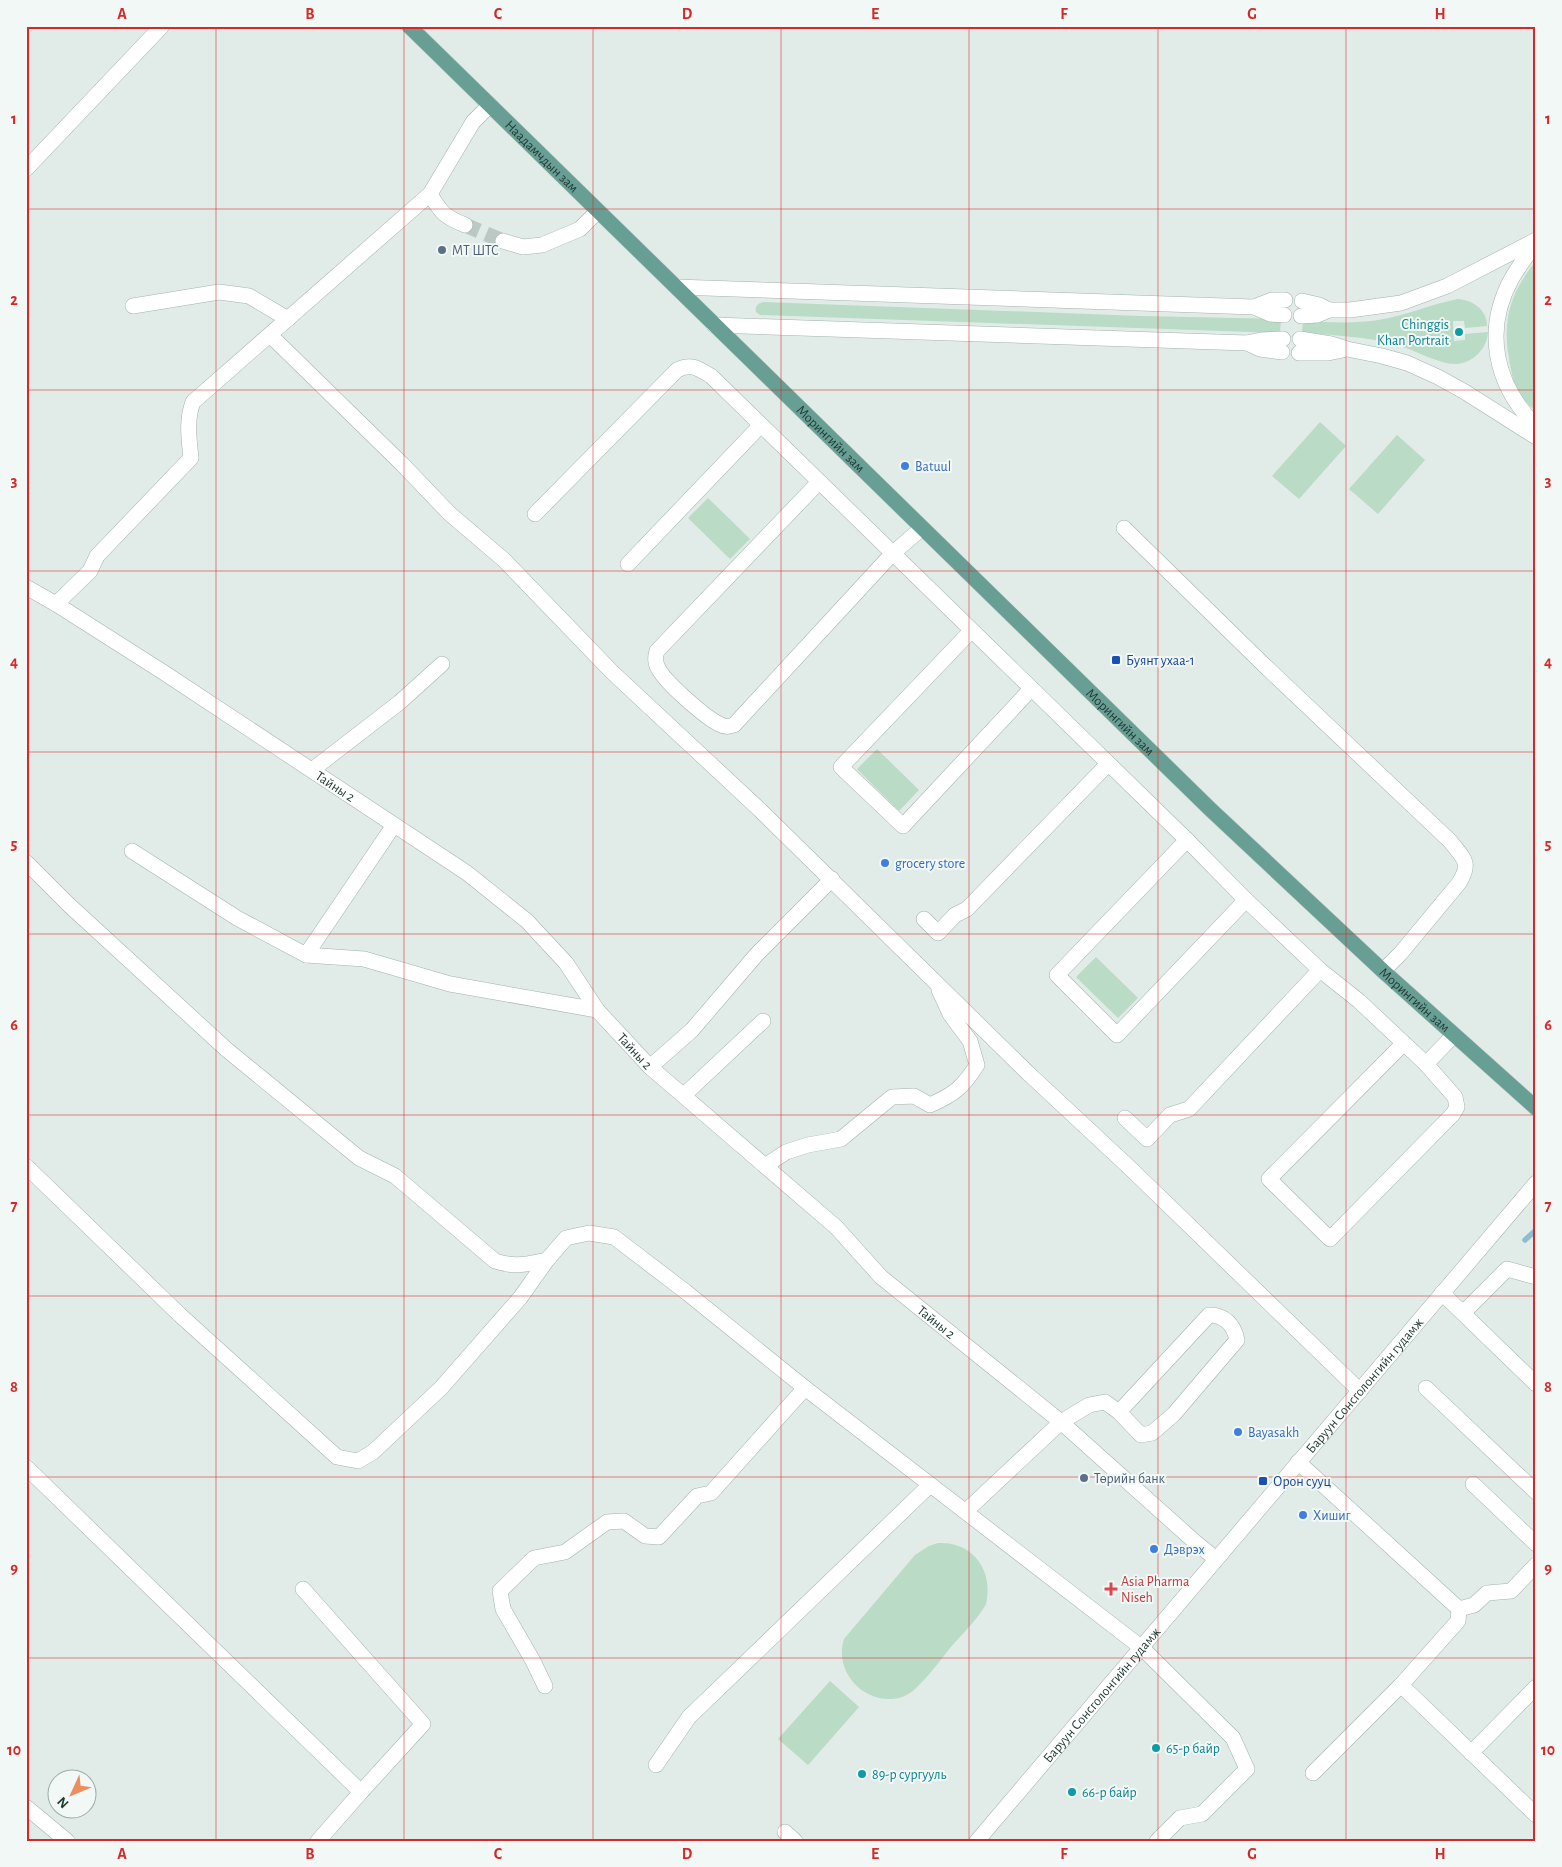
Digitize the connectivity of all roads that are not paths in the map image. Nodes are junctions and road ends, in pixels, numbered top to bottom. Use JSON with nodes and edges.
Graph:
{"nodes":[{"id":1,"x":162,"y":26,"type":"edge"},
{"id":2,"x":409,"y":26,"type":"edge"},
{"id":3,"x":490,"y":105,"type":"junction"},
{"id":4,"x":26,"y":169,"type":"edge"},
{"id":5,"x":430,"y":194,"type":"junction"},
{"id":6,"x":598,"y":211,"type":"junction"},
{"id":7,"x":465,"y":225,"type":"tunnel mouth"},
{"id":8,"x":503,"y":241,"type":"tunnel mouth"},
{"id":9,"x":1536,"y":241,"type":"edge"},
{"id":10,"x":676,"y":287,"type":"junction"},
{"id":11,"x":133,"y":306,"type":"dead end"},
{"id":12,"x":1284,"y":308,"type":"dead end"},
{"id":13,"x":1301,"y":308,"type":"dead end"},
{"id":14,"x":288,"y":319,"type":"junction"},
{"id":15,"x":714,"y":325,"type":"junction"},
{"id":16,"x":270,"y":335,"type":"junction"},
{"id":17,"x":1282,"y":346,"type":"dead end"},
{"id":18,"x":1299,"y":346,"type":"dead end"},
{"id":19,"x":761,"y":425,"type":"junction"},
{"id":20,"x":1536,"y":426,"type":"edge"},
{"id":21,"x":1536,"y":437,"type":"edge"},
{"id":22,"x":820,"y":482,"type":"junction"},
{"id":23,"x":535,"y":514,"type":"dead end"},
{"id":24,"x":922,"y":528,"type":"junction"},
{"id":25,"x":1124,"y":528,"type":"dead end"},
{"id":26,"x":892,"y":554,"type":"junction"},
{"id":27,"x":628,"y":564,"type":"dead end"},
{"id":28,"x":26,"y":587,"type":"edge"},
{"id":29,"x":56,"y":604,"type":"junction"},
{"id":30,"x":971,"y":631,"type":"junction"},
{"id":31,"x":442,"y":664,"type":"dead end"},
{"id":32,"x":1031,"y":689,"type":"junction"},
{"id":33,"x":1108,"y":764,"type":"junction"},
{"id":34,"x":312,"y":770,"type":"junction"},
{"id":35,"x":394,"y":825,"type":"junction"},
{"id":36,"x":1187,"y":840,"type":"junction"},
{"id":37,"x":132,"y":851,"type":"dead end"},
{"id":38,"x":26,"y":862,"type":"edge"},
{"id":39,"x":832,"y":879,"type":"junction"},
{"id":40,"x":1246,"y":900,"type":"junction"},
{"id":41,"x":924,"y":919,"type":"dead end"},
{"id":42,"x":306,"y":955,"type":"junction"},
{"id":43,"x":1320,"y":970,"type":"junction"},
{"id":44,"x":1383,"y":971,"type":"junction"},
{"id":45,"x":939,"y":985,"type":"junction"},
{"id":46,"x":597,"y":1010,"type":"junction"},
{"id":47,"x":763,"y":1021,"type":"dead end"},
{"id":48,"x":1453,"y":1036,"type":"junction"},
{"id":49,"x":1404,"y":1043,"type":"junction"},
{"id":50,"x":1426,"y":1064,"type":"junction"},
{"id":51,"x":650,"y":1067,"type":"junction"},
{"id":52,"x":684,"y":1095,"type":"junction"},
{"id":53,"x":1536,"y":1108,"type":"edge"},
{"id":54,"x":1125,"y":1118,"type":"dead end"},
{"id":55,"x":26,"y":1166,"type":"edge"},
{"id":56,"x":765,"y":1166,"type":"junction"},
{"id":57,"x":1536,"y":1182,"type":"edge"},
{"id":58,"x":547,"y":1260,"type":"junction"},
{"id":59,"x":1536,"y":1277,"type":"edge"},
{"id":60,"x":1442,"y":1293,"type":"junction"},
{"id":61,"x":1463,"y":1313,"type":"junction"},
{"id":62,"x":1536,"y":1384,"type":"edge"},
{"id":63,"x":805,"y":1388,"type":"junction"},
{"id":64,"x":1426,"y":1388,"type":"dead end"},
{"id":65,"x":1360,"y":1391,"type":"junction"},
{"id":66,"x":1119,"y":1412,"type":"junction"},
{"id":67,"x":1061,"y":1422,"type":"junction"},
{"id":68,"x":1298,"y":1462,"type":"junction"},
{"id":69,"x":26,"y":1467,"type":"edge"},
{"id":70,"x":1473,"y":1484,"type":"dead end"},
{"id":71,"x":930,"y":1485,"type":"junction"},
{"id":72,"x":1536,"y":1492,"type":"edge"},
{"id":73,"x":966,"y":1511,"type":"junction"},
{"id":74,"x":1536,"y":1544,"type":"edge"},
{"id":75,"x":1216,"y":1559,"type":"junction"},
{"id":76,"x":1536,"y":1565,"type":"edge"},
{"id":77,"x":303,"y":1589,"type":"dead end"},
{"id":78,"x":1458,"y":1609,"type":"junction"},
{"id":79,"x":1142,"y":1648,"type":"junction"},
{"id":80,"x":1401,"y":1685,"type":"junction"},
{"id":81,"x":545,"y":1686,"type":"dead end"},
{"id":82,"x":1536,"y":1687,"type":"edge"},
{"id":83,"x":1471,"y":1753,"type":"junction"},
{"id":84,"x":656,"y":1765,"type":"dead end"},
{"id":85,"x":1313,"y":1773,"type":"dead end"},
{"id":86,"x":361,"y":1792,"type":"junction"},
{"id":87,"x":26,"y":1808,"type":"edge"},
{"id":88,"x":1536,"y":1814,"type":"edge"},
{"id":89,"x":67,"y":1841,"type":"edge"},
{"id":90,"x":318,"y":1841,"type":"edge"},
{"id":91,"x":977,"y":1841,"type":"edge"},
{"id":92,"x":1157,"y":1841,"type":"edge"}],
"edges":[{"from":1,"to":4,"type":"street"},
{"from":2,"to":3,"type":"main road","name":"Наадамчдын зам"},
{"from":3,"to":5,"type":"street"},
{"from":3,"to":6,"type":"main road","name":"Наадамчдын зам"},
{"from":5,"to":7,"type":"street"},
{"from":5,"to":14,"type":"street"},
{"from":6,"to":8,"type":"street"},
{"from":6,"to":10,"type":"main road","name":"Наадамчдын зам"},
{"from":9,"to":13,"type":"street"},
{"from":9,"to":20,"type":"street"},
{"from":10,"to":12,"type":"street"},
{"from":10,"to":15,"type":"main road","name":"Морингийн зам"},
{"from":11,"to":14,"type":"street"},
{"from":14,"to":16,"type":"street"},
{"from":15,"to":17,"type":"street"},
{"from":15,"to":24,"type":"main road","name":"Морингийн зам"},
{"from":16,"to":29,"type":"street"},
{"from":16,"to":39,"type":"street"},
{"from":18,"to":21,"type":"street"},
{"from":19,"to":22,"type":"street"},
{"from":19,"to":23,"type":"street"},
{"from":19,"to":27,"type":"street"},
{"from":22,"to":26,"type":"street"},
{"from":22,"to":26,"type":"street"},
{"from":24,"to":26,"type":"street"},
{"from":24,"to":44,"type":"main road","name":"Морингийн зам"},
{"from":25,"to":44,"type":"street"},
{"from":26,"to":30,"type":"street"},
{"from":28,"to":29,"type":"street","name":"Тайны 2"},
{"from":29,"to":34,"type":"street","name":"Тайны 2"},
{"from":30,"to":32,"type":"street"},
{"from":30,"to":32,"type":"street"},
{"from":31,"to":34,"type":"street"},
{"from":32,"to":33,"type":"street"},
{"from":33,"to":36,"type":"street"},
{"from":33,"to":41,"type":"street"},
{"from":34,"to":35,"type":"street","name":"Тайны 2"},
{"from":35,"to":42,"type":"street"},
{"from":35,"to":46,"type":"street","name":"Тайны 2"},
{"from":36,"to":40,"type":"street"},
{"from":36,"to":40,"type":"street"},
{"from":37,"to":42,"type":"street"},
{"from":38,"to":58,"type":"street"},
{"from":39,"to":45,"type":"street"},
{"from":39,"to":51,"type":"street"},
{"from":40,"to":43,"type":"street"},
{"from":42,"to":46,"type":"street"},
{"from":43,"to":49,"type":"street"},
{"from":43,"to":54,"type":"street"},
{"from":44,"to":48,"type":"main road","name":"Морингийн зам"},
{"from":45,"to":56,"type":"street"},
{"from":45,"to":65,"type":"street"},
{"from":46,"to":51,"type":"street","name":"Тайны 2"},
{"from":47,"to":52,"type":"street"},
{"from":48,"to":50,"type":"street"},
{"from":48,"to":53,"type":"main road","name":"Морингийн зам"},
{"from":49,"to":50,"type":"street"},
{"from":49,"to":50,"type":"street"},
{"from":51,"to":52,"type":"street","name":"Тайны 2"},
{"from":52,"to":56,"type":"street","name":"Тайны 2"},
{"from":55,"to":58,"type":"street"},
{"from":56,"to":67,"type":"street","name":"Тайны 2"},
{"from":57,"to":60,"type":"street","name":"Баруун Сонсголонгийн гудамж"},
{"from":58,"to":63,"type":"street"},
{"from":59,"to":61,"type":"street"},
{"from":60,"to":61,"type":"street"},
{"from":60,"to":65,"type":"street","name":"Баруун Сонсголонгийн гудамж"},
{"from":61,"to":62,"type":"street"},
{"from":63,"to":71,"type":"street"},
{"from":63,"to":81,"type":"street"},
{"from":64,"to":72,"type":"street"},
{"from":65,"to":68,"type":"street","name":"Баруун Сонсголонгийн гудамж"},
{"from":66,"to":66,"type":"street"},
{"from":66,"to":67,"type":"street"},
{"from":67,"to":73,"type":"street"},
{"from":67,"to":75,"type":"street","name":"Тайны 2"},
{"from":68,"to":75,"type":"street","name":"Баруун Сонсголонгийн гудамж"},
{"from":68,"to":78,"type":"street"},
{"from":69,"to":86,"type":"street"},
{"from":70,"to":74,"type":"street"},
{"from":71,"to":73,"type":"street"},
{"from":71,"to":84,"type":"street"},
{"from":73,"to":79,"type":"street"},
{"from":75,"to":79,"type":"street","name":"Баруун Сонсголонгийн гудамж"},
{"from":76,"to":78,"type":"street"},
{"from":77,"to":86,"type":"street"},
{"from":78,"to":80,"type":"street"},
{"from":79,"to":91,"type":"street","name":"Баруун Сонсголонгийн гудамж"},
{"from":79,"to":92,"type":"street"},
{"from":80,"to":83,"type":"street"},
{"from":80,"to":85,"type":"street"},
{"from":82,"to":83,"type":"street"},
{"from":83,"to":88,"type":"street"},
{"from":86,"to":90,"type":"street"},
{"from":87,"to":89,"type":"street"}]}
